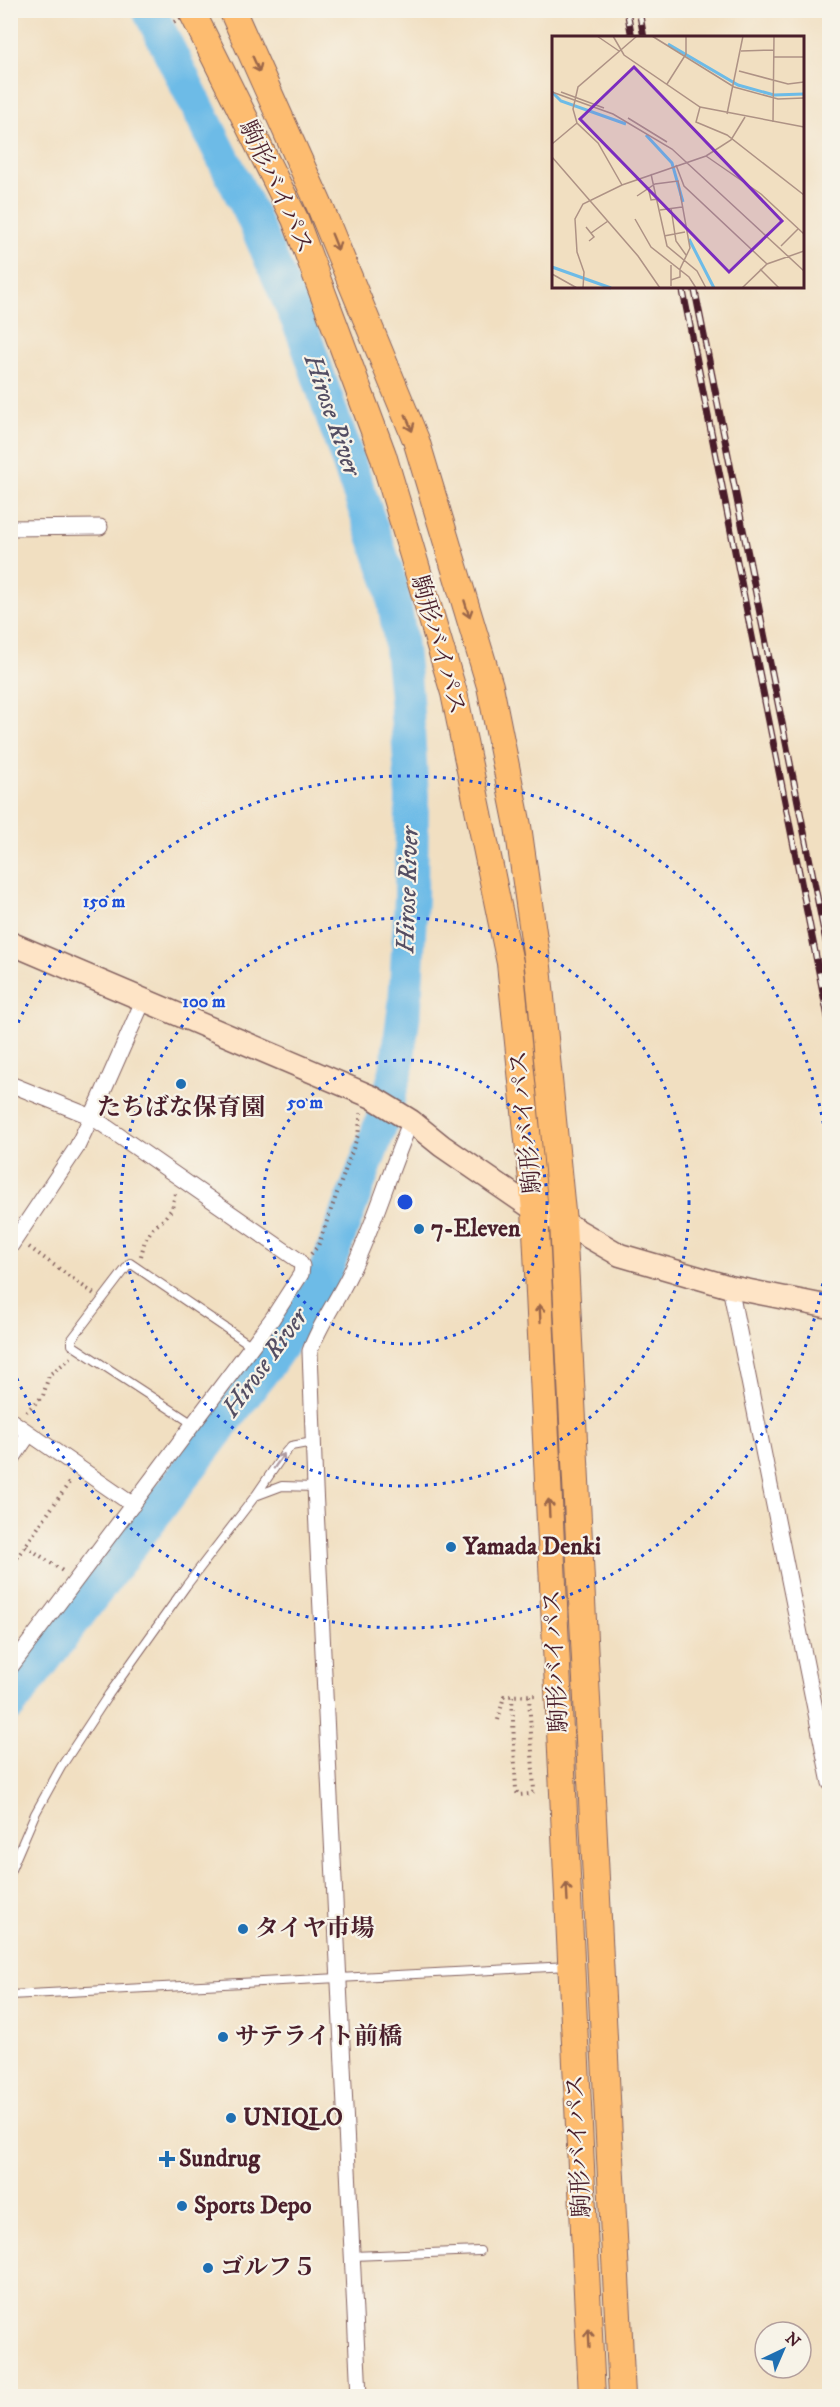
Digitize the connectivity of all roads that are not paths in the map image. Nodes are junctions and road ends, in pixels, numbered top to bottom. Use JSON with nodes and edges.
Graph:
{"nodes":[{"id":1,"x":232,"y":10,"type":"edge"},
{"id":2,"x":182,"y":16,"type":"edge"},
{"id":3,"x":100,"y":527,"type":"dead end"},
{"id":4,"x":10,"y":528,"type":"edge"},
{"id":5,"x":10,"y":943,"type":"edge"},
{"id":6,"x":144,"y":999,"type":"junction"},
{"id":7,"x":11,"y":1084,"type":"edge"},
{"id":8,"x":10,"y":1091,"type":"edge"},
{"id":9,"x":92,"y":1117,"type":"junction"},
{"id":10,"x":406,"y":1118,"type":"junction"},
{"id":11,"x":535,"y":1210,"type":"junction"},
{"id":12,"x":563,"y":1222,"type":"junction"},
{"id":13,"x":14,"y":1242,"type":"edge"},
{"id":14,"x":730,"y":1287,"type":"junction"},
{"id":15,"x":830,"y":1307,"type":"edge"},
{"id":16,"x":252,"y":1346,"type":"junction"},
{"id":17,"x":10,"y":1420,"type":"edge"},
{"id":18,"x":193,"y":1424,"type":"junction"},
{"id":19,"x":29,"y":1434,"type":"junction"},
{"id":20,"x":314,"y":1442,"type":"junction"},
{"id":21,"x":10,"y":1462,"type":"edge"},
{"id":22,"x":315,"y":1487,"type":"junction"},
{"id":23,"x":256,"y":1495,"type":"junction"},
{"id":24,"x":133,"y":1505,"type":"junction"},
{"id":25,"x":10,"y":1668,"type":"edge"},
{"id":26,"x":830,"y":1783,"type":"edge"},
{"id":27,"x":10,"y":1872,"type":"edge"},
{"id":28,"x":582,"y":1929,"type":"dead end"},
{"id":29,"x":570,"y":1966,"type":"junction"},
{"id":30,"x":339,"y":1978,"type":"junction"},
{"id":31,"x":10,"y":1995,"type":"edge"},
{"id":32,"x":573,"y":2022,"type":"junction"},
{"id":33,"x":480,"y":2251,"type":"dead end"},
{"id":34,"x":353,"y":2256,"type":"junction"},
{"id":35,"x":359,"y":2397,"type":"edge"},
{"id":36,"x":592,"y":2397,"type":"edge"},
{"id":37,"x":622,"y":2397,"type":"edge"}],
"edges":[{"from":1,"to":12,"type":"main road","name":"駒形バイパス","one_way":true},
{"from":2,"to":11,"type":"main road","name":"駒形バイパス"},
{"from":3,"to":4,"type":"street"},
{"from":5,"to":6,"type":"street"},
{"from":6,"to":9,"type":"street"},
{"from":6,"to":10,"type":"street"},
{"from":7,"to":8,"type":"street"},
{"from":7,"to":9,"type":"street"},
{"from":9,"to":13,"type":"street"},
{"from":9,"to":16,"type":"street"},
{"from":10,"to":11,"type":"street"},
{"from":10,"to":20,"type":"street"},
{"from":11,"to":12,"type":"street"},
{"from":29,"to":11,"type":"main road","name":"駒形バイパス","one_way":true},
{"from":12,"to":14,"type":"street"},
{"from":12,"to":37,"type":"main road","name":"駒形バイパス"},
{"from":14,"to":15,"type":"street"},
{"from":14,"to":26,"type":"street"},
{"from":16,"to":18,"type":"street"},
{"from":16,"to":18,"type":"lane"},
{"from":17,"to":19,"type":"street"},
{"from":18,"to":24,"type":"street"},
{"from":19,"to":21,"type":"street"},
{"from":19,"to":24,"type":"street"},
{"from":20,"to":22,"type":"street"},
{"from":23,"to":20,"type":"lane","one_way":true},
{"from":22,"to":23,"type":"lane"},
{"from":22,"to":30,"type":"street"},
{"from":23,"to":27,"type":"lane"},
{"from":24,"to":25,"type":"street"},
{"from":28,"to":32,"type":"main road"},
{"from":29,"to":30,"type":"lane"},
{"from":29,"to":32,"type":"main road","name":"駒形バイパス"},
{"from":30,"to":31,"type":"lane"},
{"from":30,"to":34,"type":"street"},
{"from":36,"to":32,"type":"main road","name":"駒形バイパス","one_way":true},
{"from":33,"to":34,"type":"lane"},
{"from":34,"to":35,"type":"street"}]}
